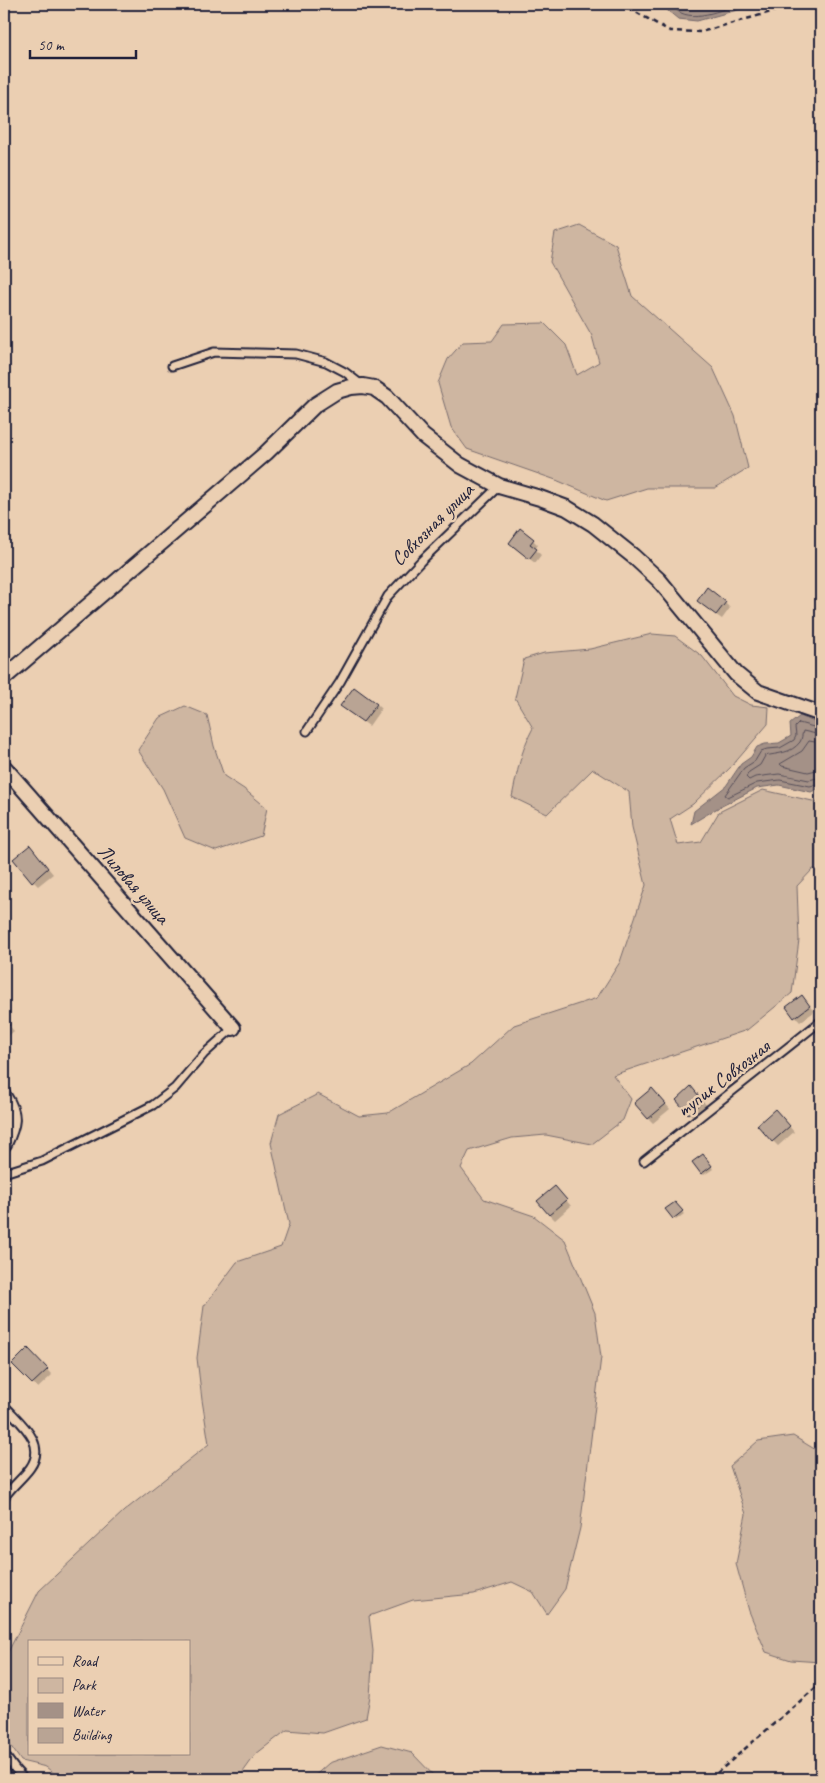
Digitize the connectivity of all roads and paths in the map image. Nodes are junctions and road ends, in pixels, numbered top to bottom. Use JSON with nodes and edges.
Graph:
{"nodes":[{"id":1,"x":620,"y":4,"type":"edge"},
{"id":2,"x":799,"y":4,"type":"edge"},
{"id":3,"x":172,"y":366,"type":"dead end"},
{"id":4,"x":363,"y":386,"type":"junction"},
{"id":5,"x":499,"y":486,"type":"junction"},
{"id":6,"x":4,"y":678,"type":"edge"},
{"id":7,"x":821,"y":714,"type":"edge"},
{"id":8,"x":307,"y":731,"type":"dead end"},
{"id":9,"x":4,"y":767,"type":"edge"},
{"id":10,"x":821,"y":1022,"type":"edge"},
{"id":11,"x":233,"y":1028,"type":"joint"},
{"id":12,"x":4,"y":1097,"type":"edge"},
{"id":13,"x":4,"y":1144,"type":"edge"},
{"id":14,"x":644,"y":1161,"type":"dead end"},
{"id":15,"x":4,"y":1173,"type":"edge"},
{"id":16,"x":4,"y":1405,"type":"edge"},
{"id":17,"x":4,"y":1498,"type":"edge"},
{"id":18,"x":821,"y":1682,"type":"edge"},
{"id":19,"x":4,"y":1754,"type":"edge"},
{"id":20,"x":24,"y":1779,"type":"edge"},
{"id":21,"x":710,"y":1779,"type":"edge"}],
"edges":[{"from":1,"to":2,"type":"path"},
{"from":3,"to":4,"type":"lane"},
{"from":4,"to":5,"type":"street"},
{"from":4,"to":6,"type":"street"},
{"from":5,"to":7,"type":"street","name":"Совхозная улица"},
{"from":5,"to":8,"type":"lane","name":"Совхозная улица"},
{"from":9,"to":11,"type":"street","name":"Лиловая улица"},
{"from":10,"to":14,"type":"lane","name":"тупик Совхозная"},
{"from":11,"to":15,"type":"lane"},
{"from":12,"to":13,"type":"street"},
{"from":16,"to":17,"type":"lane"},
{"from":18,"to":21,"type":"path"},
{"from":19,"to":20,"type":"lane"}]}
